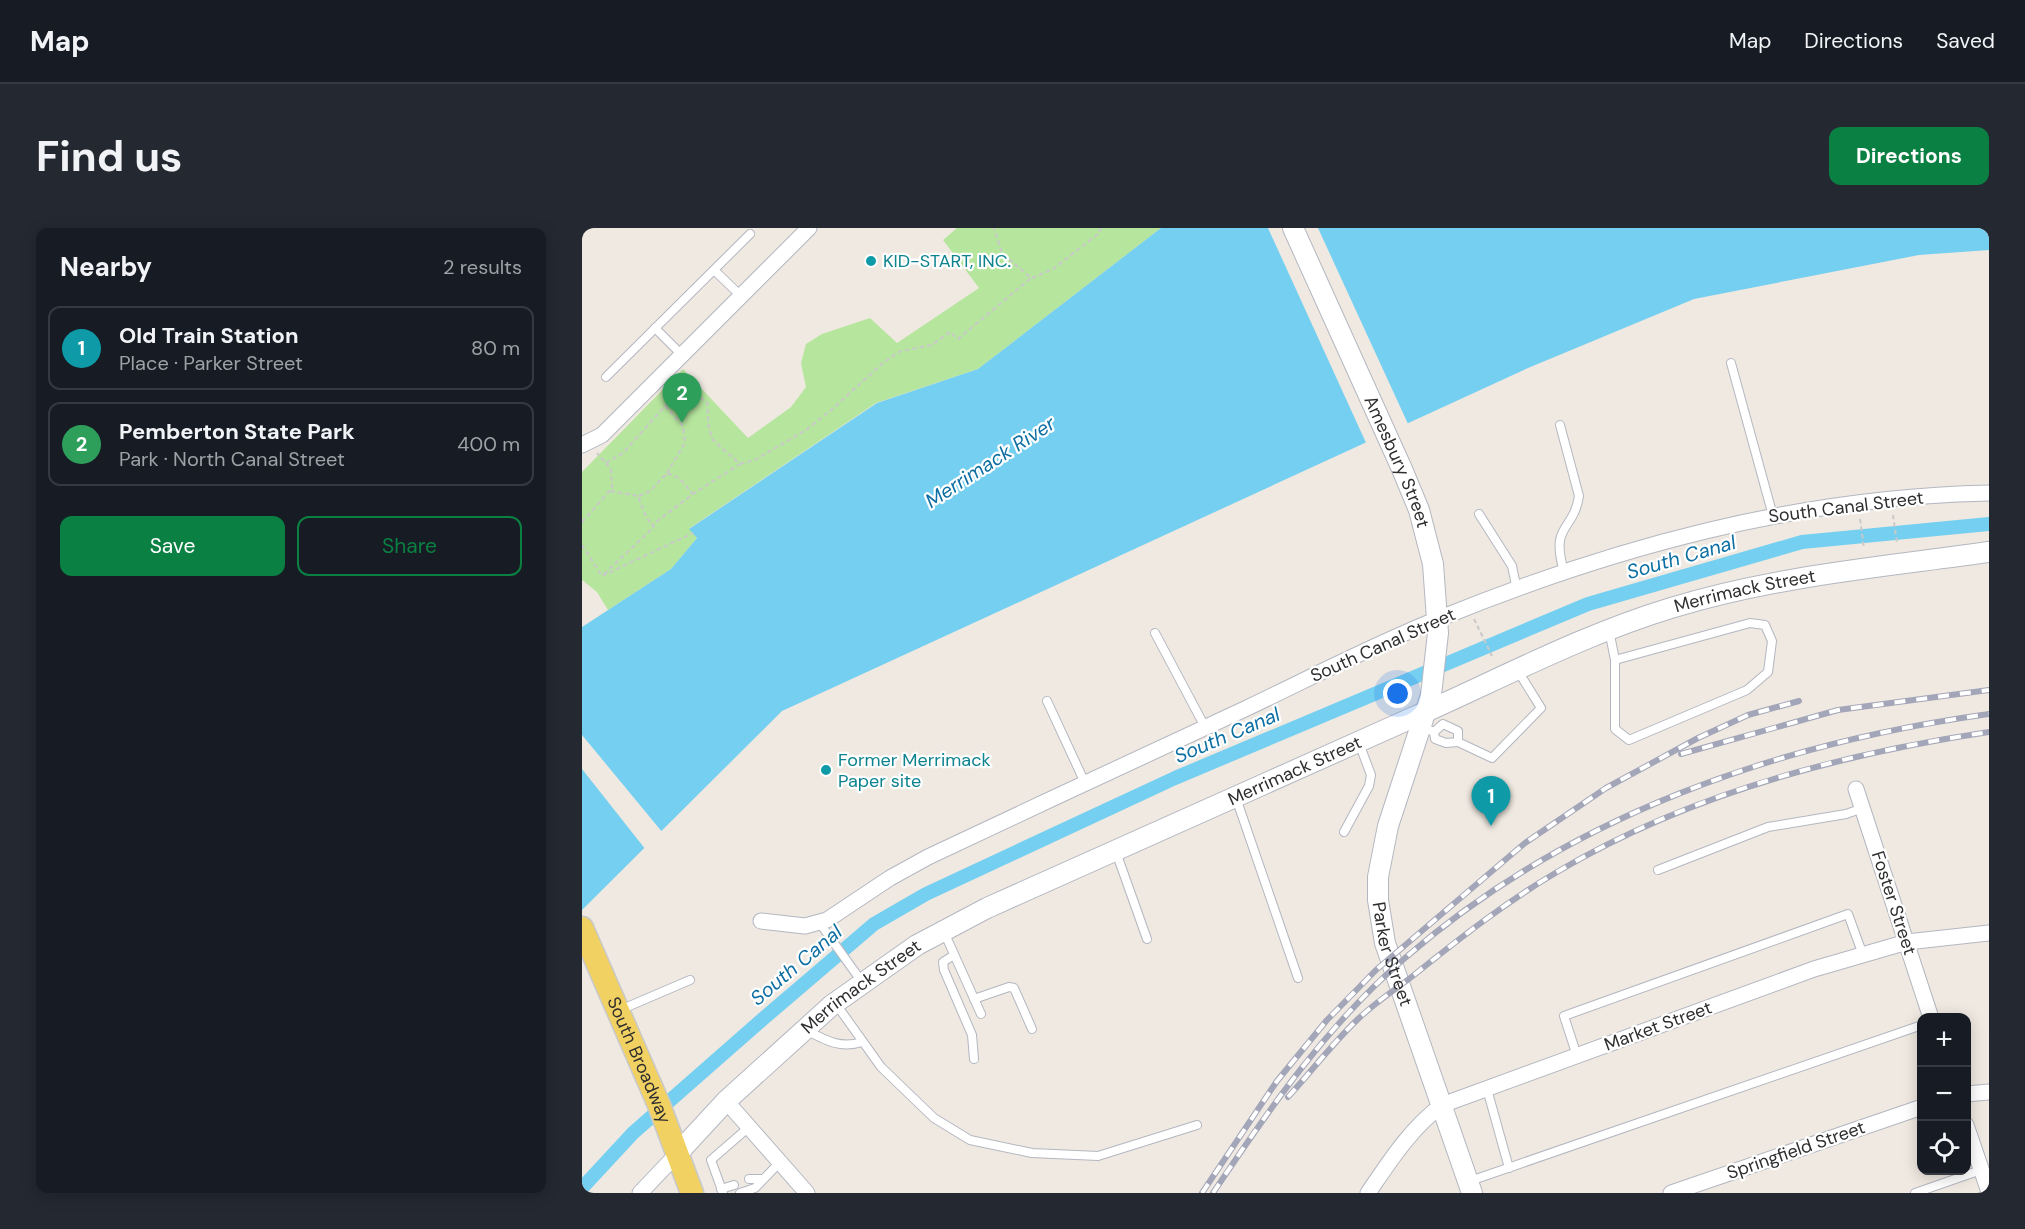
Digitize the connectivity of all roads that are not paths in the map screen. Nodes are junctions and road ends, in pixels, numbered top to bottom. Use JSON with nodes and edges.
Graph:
{"nodes":[{"id":1,"x":809,"y":228,"type":"edge"},
{"id":2,"x":1293,"y":228,"type":"edge"},
{"id":3,"x":750,"y":234,"type":"dead end"},
{"id":4,"x":714,"y":270,"type":"junction"},
{"id":5,"x":741,"y":296,"type":"junction"},
{"id":6,"x":655,"y":328,"type":"junction"},
{"id":7,"x":682,"y":355,"type":"junction"},
{"id":8,"x":1731,"y":363,"type":"dead end"},
{"id":9,"x":606,"y":377,"type":"dead end"},
{"id":10,"x":1560,"y":425,"type":"dead end"},
{"id":11,"x":585,"y":444,"type":"edge"},
{"id":12,"x":1989,"y":493,"type":"edge"},
{"id":13,"x":1479,"y":514,"type":"dead end"},
{"id":14,"x":1773,"y":516,"type":"junction"},
{"id":15,"x":1989,"y":552,"type":"edge"},
{"id":16,"x":1564,"y":572,"type":"junction"},
{"id":17,"x":1517,"y":590,"type":"junction"},
{"id":18,"x":1437,"y":626,"type":"junction"},
{"id":19,"x":1609,"y":629,"type":"junction"},
{"id":20,"x":1155,"y":633,"type":"dead end"},
{"id":21,"x":1615,"y":660,"type":"junction"},
{"id":22,"x":1516,"y":669,"type":"junction"},
{"id":23,"x":1047,"y":701,"type":"dead end"},
{"id":24,"x":1429,"y":716,"type":"junction"},
{"id":25,"x":1205,"y":727,"type":"junction"},
{"id":26,"x":1358,"y":742,"type":"junction"},
{"id":27,"x":1458,"y":742,"type":"junction"},
{"id":28,"x":1085,"y":783,"type":"junction"},
{"id":29,"x":1856,"y":789,"type":"dead end"},
{"id":30,"x":1236,"y":797,"type":"junction"},
{"id":31,"x":1863,"y":808,"type":"junction"},
{"id":32,"x":1344,"y":832,"type":"dead end"},
{"id":33,"x":1116,"y":851,"type":"junction"},
{"id":34,"x":1658,"y":870,"type":"dead end"},
{"id":35,"x":761,"y":921,"type":"dead end"},
{"id":36,"x":582,"y":928,"type":"edge"},
{"id":37,"x":822,"y":929,"type":"junction"},
{"id":38,"x":943,"y":931,"type":"junction"},
{"id":39,"x":1989,"y":933,"type":"edge"},
{"id":40,"x":1147,"y":939,"type":"dead end"},
{"id":41,"x":1907,"y":942,"type":"junction"},
{"id":42,"x":954,"y":955,"type":"junction"},
{"id":43,"x":1863,"y":955,"type":"junction"},
{"id":44,"x":1298,"y":978,"type":"dead end"},
{"id":45,"x":690,"y":980,"type":"dead end"},
{"id":46,"x":862,"y":983,"type":"junction"},
{"id":47,"x":974,"y":999,"type":"junction"},
{"id":48,"x":835,"y":1003,"type":"junction"},
{"id":49,"x":619,"y":1011,"type":"junction"},
{"id":50,"x":1931,"y":1013,"type":"edge"},
{"id":51,"x":981,"y":1014,"type":"dead end"},
{"id":52,"x":1917,"y":1027,"type":"edge"},
{"id":53,"x":1032,"y":1029,"type":"dead end"},
{"id":54,"x":806,"y":1030,"type":"junction"},
{"id":55,"x":862,"y":1042,"type":"junction"},
{"id":56,"x":1577,"y":1056,"type":"junction"},
{"id":57,"x":974,"y":1059,"type":"dead end"},
{"id":58,"x":1487,"y":1089,"type":"junction"},
{"id":59,"x":1989,"y":1092,"type":"edge"},
{"id":60,"x":1971,"y":1094,"type":"edge"},
{"id":61,"x":726,"y":1101,"type":"junction"},
{"id":62,"x":1442,"y":1106,"type":"junction"},
{"id":63,"x":1917,"y":1109,"type":"edge"},
{"id":64,"x":1197,"y":1125,"type":"dead end"},
{"id":65,"x":749,"y":1127,"type":"junction"},
{"id":66,"x":1971,"y":1140,"type":"edge"},
{"id":67,"x":675,"y":1144,"type":"junction"},
{"id":68,"x":780,"y":1161,"type":"junction"},
{"id":69,"x":1509,"y":1168,"type":"junction"},
{"id":70,"x":1981,"y":1170,"type":"junction"},
{"id":71,"x":749,"y":1179,"type":"dead end"},
{"id":72,"x":762,"y":1179,"type":"junction"},
{"id":73,"x":734,"y":1185,"type":"dead end"},
{"id":74,"x":1470,"y":1187,"type":"edge"},
{"id":75,"x":722,"y":1191,"type":"edge"},
{"id":76,"x":1989,"y":1192,"type":"edge"},
{"id":77,"x":640,"y":1193,"type":"edge"},
{"id":78,"x":692,"y":1193,"type":"edge"},
{"id":79,"x":740,"y":1193,"type":"edge"},
{"id":80,"x":807,"y":1193,"type":"edge"},
{"id":81,"x":1368,"y":1193,"type":"edge"},
{"id":82,"x":1671,"y":1193,"type":"edge"},
{"id":83,"x":1915,"y":1193,"type":"edge"}],
"edges":[{"from":1,"to":5,"type":"street"},
{"from":2,"to":18,"type":"main road","name":"Amesbury Street"},
{"from":3,"to":4,"type":"lane"},
{"from":4,"to":5,"type":"lane"},
{"from":4,"to":6,"type":"lane"},
{"from":5,"to":7,"type":"street"},
{"from":6,"to":7,"type":"lane"},
{"from":6,"to":9,"type":"lane"},
{"from":7,"to":11,"type":"street"},
{"from":8,"to":14,"type":"lane"},
{"from":10,"to":16,"type":"lane"},
{"from":12,"to":14,"type":"street","name":"South Canal Street"},
{"from":13,"to":17,"type":"lane"},
{"from":14,"to":16,"type":"street","name":"South Canal Street"},
{"from":15,"to":19,"type":"main road","name":"Merrimack Street"},
{"from":16,"to":17,"type":"street","name":"South Canal Street"},
{"from":17,"to":18,"type":"street","name":"South Canal Street"},
{"from":18,"to":24,"type":"main road","name":"Amesbury Street"},
{"from":18,"to":25,"type":"street","name":"South Canal Street"},
{"from":19,"to":21,"type":"lane"},
{"from":19,"to":22,"type":"main road","name":"Merrimack Street"},
{"from":20,"to":25,"type":"lane"},
{"from":21,"to":21,"type":"lane"},
{"from":22,"to":24,"type":"main road","name":"Merrimack Street"},
{"from":22,"to":27,"type":"lane"},
{"from":23,"to":28,"type":"lane"},
{"from":24,"to":26,"type":"main road","name":"Merrimack Street"},
{"from":24,"to":27,"type":"lane"},
{"from":24,"to":27,"type":"lane"},
{"from":24,"to":62,"type":"main road","name":"Parker Street"},
{"from":25,"to":28,"type":"street","name":"South Canal Street"},
{"from":26,"to":30,"type":"main road","name":"Merrimack Street"},
{"from":26,"to":32,"type":"lane"},
{"from":28,"to":37,"type":"street","name":"South Canal Street"},
{"from":29,"to":31,"type":"street","name":"Foster Street"},
{"from":30,"to":33,"type":"main road","name":"Merrimack Street"},
{"from":30,"to":44,"type":"lane"},
{"from":31,"to":34,"type":"lane"},
{"from":31,"to":41,"type":"street","name":"Foster Street"},
{"from":33,"to":38,"type":"main road","name":"Merrimack Street"},
{"from":33,"to":40,"type":"lane"},
{"from":35,"to":37,"type":"street","name":"South Canal Street"},
{"from":36,"to":49,"type":"main road","name":"South Broadway"},
{"from":37,"to":46,"type":"lane"},
{"from":38,"to":42,"type":"lane"},
{"from":38,"to":46,"type":"main road","name":"Merrimack Street"},
{"from":39,"to":41,"type":"street","name":"Market Street"},
{"from":41,"to":43,"type":"street","name":"Market Street"},
{"from":41,"to":50,"type":"street","name":"Foster Street"},
{"from":42,"to":47,"type":"lane"},
{"from":42,"to":57,"type":"lane"},
{"from":43,"to":56,"type":"street","name":"Market Street"},
{"from":43,"to":56,"type":"lane"},
{"from":45,"to":49,"type":"lane"},
{"from":46,"to":48,"type":"main road","name":"Merrimack Street"},
{"from":47,"to":51,"type":"lane"},
{"from":47,"to":53,"type":"lane"},
{"from":48,"to":54,"type":"main road","name":"Merrimack Street"},
{"from":48,"to":55,"type":"lane"},
{"from":49,"to":67,"type":"main road","name":"South Broadway"},
{"from":52,"to":69,"type":"lane"},
{"from":54,"to":55,"type":"lane"},
{"from":54,"to":61,"type":"main road","name":"Merrimack Street"},
{"from":55,"to":64,"type":"lane"},
{"from":56,"to":58,"type":"street","name":"Market Street"},
{"from":58,"to":62,"type":"street","name":"Market Street"},
{"from":58,"to":69,"type":"lane"},
{"from":59,"to":60,"type":"street"},
{"from":61,"to":65,"type":"street"},
{"from":61,"to":67,"type":"main road","name":"Merrimack Street"},
{"from":62,"to":74,"type":"main road","name":"Parker Street"},
{"from":62,"to":81,"type":"street","name":"Market Street"},
{"from":63,"to":82,"type":"street","name":"Springfield Street"},
{"from":65,"to":68,"type":"street"},
{"from":65,"to":75,"type":"lane"},
{"from":66,"to":70,"type":"street"},
{"from":67,"to":77,"type":"street"},
{"from":67,"to":78,"type":"main road","name":"South Broadway"},
{"from":68,"to":72,"type":"lane"},
{"from":68,"to":80,"type":"street"},
{"from":69,"to":74,"type":"lane"},
{"from":70,"to":76,"type":"street"},
{"from":70,"to":83,"type":"lane"},
{"from":71,"to":72,"type":"lane"},
{"from":72,"to":79,"type":"lane"},
{"from":73,"to":75,"type":"lane"}]}
